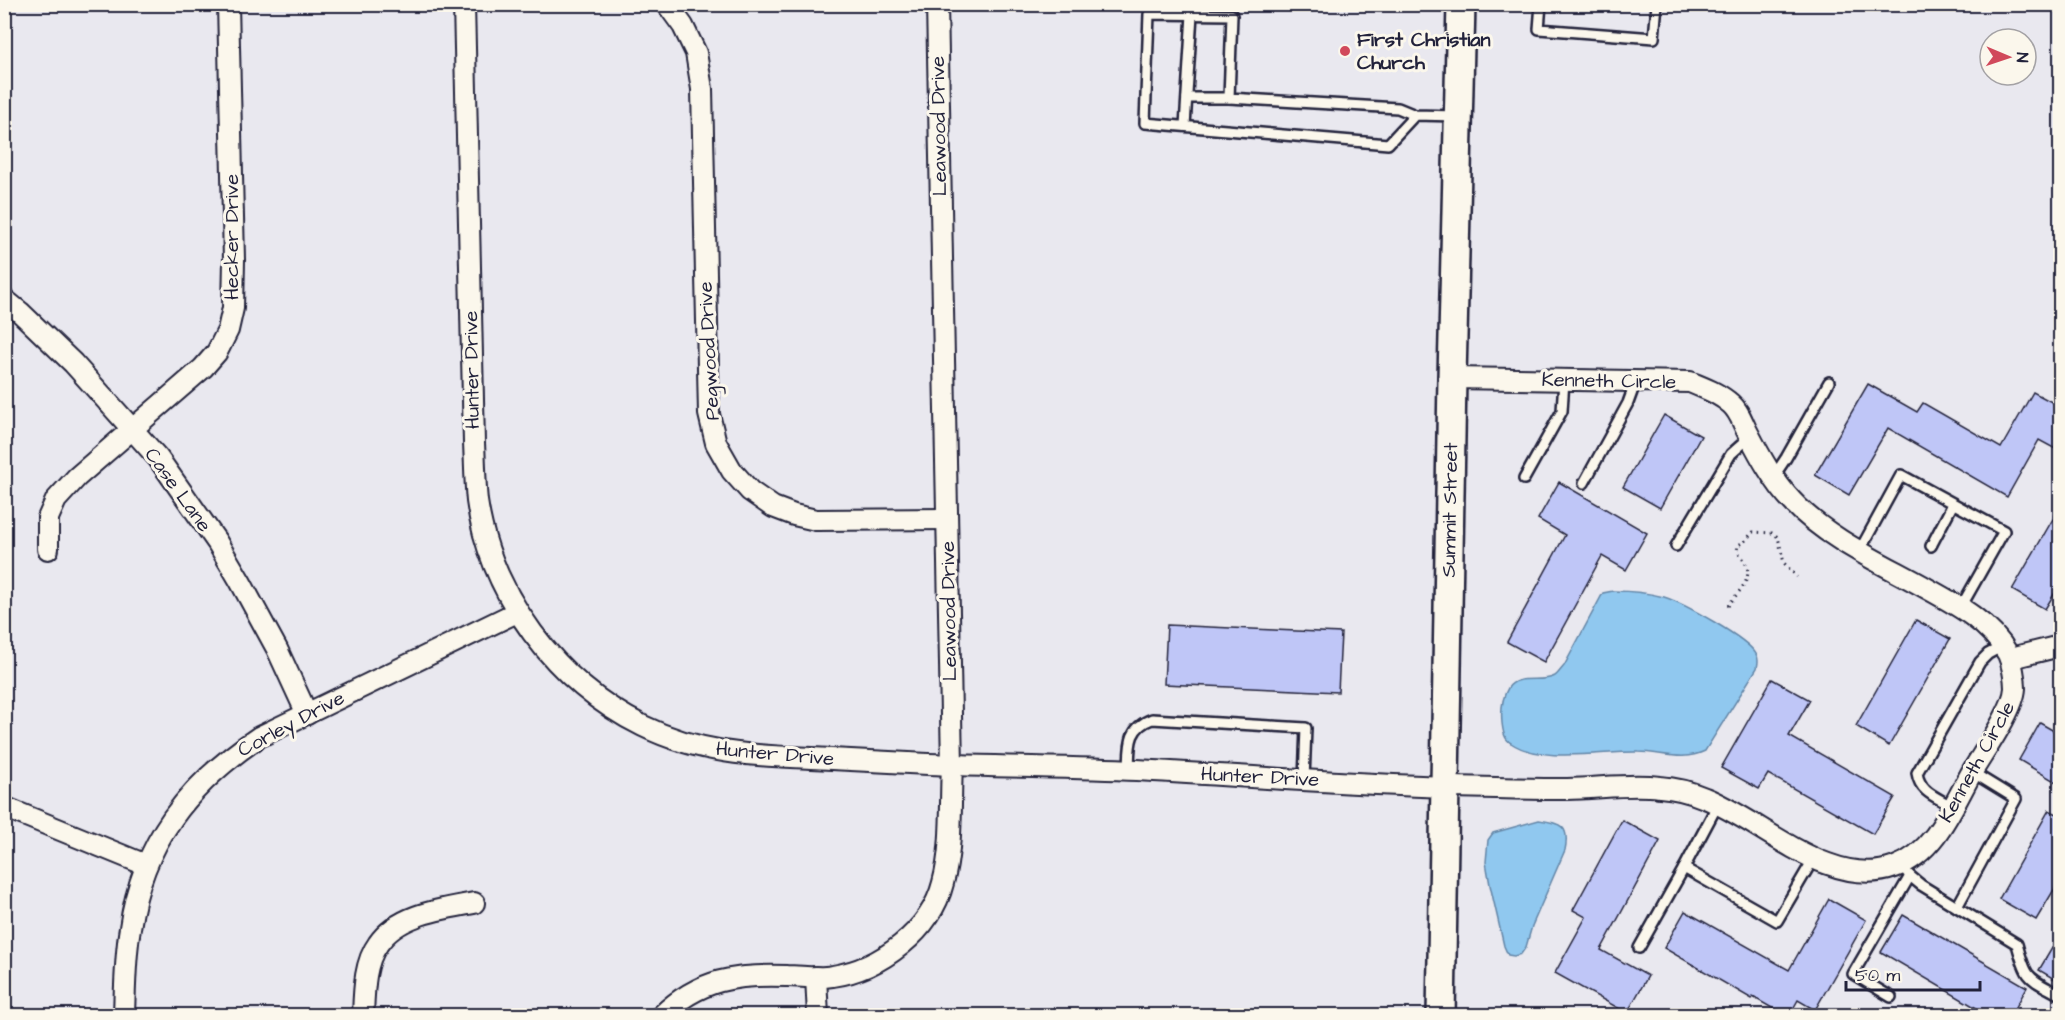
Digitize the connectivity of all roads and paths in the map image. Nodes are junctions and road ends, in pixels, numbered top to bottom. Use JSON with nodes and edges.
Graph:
{"nodes":[{"id":1,"x":228,"y":4,"type":"edge"},
{"id":2,"x":464,"y":4,"type":"edge"},
{"id":3,"x":667,"y":4,"type":"edge"},
{"id":4,"x":937,"y":4,"type":"edge"},
{"id":5,"x":1461,"y":4,"type":"edge"},
{"id":6,"x":1540,"y":4,"type":"edge"},
{"id":7,"x":1657,"y":4,"type":"edge"},
{"id":8,"x":1192,"y":14,"type":"junction"},
{"id":9,"x":1187,"y":98,"type":"junction"},
{"id":10,"x":1229,"y":98,"type":"junction"},
{"id":11,"x":1415,"y":115,"type":"junction"},
{"id":12,"x":1459,"y":116,"type":"junction"},
{"id":13,"x":1185,"y":126,"type":"junction"},
{"id":14,"x":4,"y":299,"type":"edge"},
{"id":15,"x":1452,"y":378,"type":"junction"},
{"id":16,"x":1563,"y":380,"type":"junction"},
{"id":17,"x":1636,"y":381,"type":"junction"},
{"id":18,"x":1829,"y":382,"type":"dead end"},
{"id":19,"x":132,"y":429,"type":"junction"},
{"id":20,"x":1750,"y":437,"type":"junction"},
{"id":21,"x":1774,"y":476,"type":"junction"},
{"id":22,"x":1524,"y":479,"type":"dead end"},
{"id":23,"x":1584,"y":483,"type":"dead end"},
{"id":24,"x":1953,"y":504,"type":"junction"},
{"id":25,"x":947,"y":519,"type":"junction"},
{"id":26,"x":1676,"y":546,"type":"dead end"},
{"id":27,"x":1931,"y":546,"type":"dead end"},
{"id":28,"x":48,"y":549,"type":"dead end"},
{"id":29,"x":1860,"y":550,"type":"junction"},
{"id":30,"x":1797,"y":577,"type":"dead end"},
{"id":31,"x":1728,"y":606,"type":"dead end"},
{"id":32,"x":1961,"y":607,"type":"junction"},
{"id":33,"x":517,"y":612,"type":"junction"},
{"id":34,"x":2061,"y":646,"type":"edge"},
{"id":35,"x":2006,"y":653,"type":"junction"},
{"id":36,"x":307,"y":714,"type":"junction"},
{"id":37,"x":952,"y":765,"type":"junction"},
{"id":38,"x":1129,"y":770,"type":"junction"},
{"id":39,"x":1972,"y":772,"type":"junction"},
{"id":40,"x":1304,"y":780,"type":"junction"},
{"id":41,"x":1445,"y":786,"type":"junction"},
{"id":42,"x":1718,"y":804,"type":"junction"},
{"id":43,"x":4,"y":807,"type":"edge"},
{"id":44,"x":1953,"y":807,"type":"junction"},
{"id":45,"x":1814,"y":858,"type":"junction"},
{"id":46,"x":146,"y":865,"type":"junction"},
{"id":47,"x":1684,"y":868,"type":"junction"},
{"id":48,"x":1905,"y":871,"type":"junction"},
{"id":49,"x":474,"y":903,"type":"dead end"},
{"id":50,"x":1956,"y":907,"type":"junction"},
{"id":51,"x":1639,"y":948,"type":"dead end"},
{"id":52,"x":816,"y":977,"type":"junction"},
{"id":53,"x":2061,"y":995,"type":"edge"},
{"id":54,"x":1891,"y":997,"type":"dead end"},
{"id":55,"x":124,"y":1016,"type":"edge"},
{"id":56,"x":363,"y":1016,"type":"edge"},
{"id":57,"x":661,"y":1016,"type":"edge"},
{"id":58,"x":818,"y":1016,"type":"edge"},
{"id":59,"x":1441,"y":1016,"type":"edge"}],
"edges":[{"from":1,"to":19,"type":"street","name":"Hecker Drive"},
{"from":2,"to":33,"type":"street","name":"Hunter Drive"},
{"from":3,"to":25,"type":"street","name":"Pegwood Drive"},
{"from":4,"to":25,"type":"street","name":"Leawood Drive"},
{"from":5,"to":12,"type":"main road","name":"Summit Street"},
{"from":6,"to":7,"type":"lane"},
{"from":8,"to":9,"type":"lane"},
{"from":8,"to":10,"type":"lane"},
{"from":8,"to":13,"type":"lane"},
{"from":9,"to":10,"type":"lane"},
{"from":9,"to":13,"type":"lane"},
{"from":10,"to":11,"type":"lane"},
{"from":11,"to":12,"type":"lane"},
{"from":11,"to":13,"type":"lane"},
{"from":12,"to":15,"type":"main road","name":"Summit Street"},
{"from":14,"to":19,"type":"street","name":"Case Lane"},
{"from":15,"to":16,"type":"street","name":"Kenneth Circle"},
{"from":15,"to":41,"type":"main road","name":"Summit Street"},
{"from":16,"to":17,"type":"street","name":"Kenneth Circle"},
{"from":16,"to":22,"type":"lane"},
{"from":17,"to":20,"type":"street","name":"Kenneth Circle"},
{"from":17,"to":23,"type":"lane"},
{"from":18,"to":21,"type":"lane"},
{"from":19,"to":28,"type":"street","name":"Hecker Drive"},
{"from":19,"to":36,"type":"street","name":"Case Lane"},
{"from":20,"to":21,"type":"street","name":"Kenneth Circle"},
{"from":20,"to":26,"type":"lane"},
{"from":21,"to":29,"type":"street","name":"Kenneth Circle"},
{"from":24,"to":27,"type":"lane"},
{"from":24,"to":29,"type":"lane"},
{"from":24,"to":32,"type":"lane"},
{"from":25,"to":37,"type":"street","name":"Leawood Drive"},
{"from":29,"to":32,"type":"street","name":"Kenneth Circle"},
{"from":30,"to":31,"type":"path"},
{"from":32,"to":35,"type":"street","name":"Kenneth Circle"},
{"from":33,"to":36,"type":"street","name":"Corley Drive"},
{"from":33,"to":37,"type":"street","name":"Hunter Drive"},
{"from":34,"to":35,"type":"street"},
{"from":35,"to":39,"type":"street","name":"Kenneth Circle"},
{"from":35,"to":44,"type":"lane"},
{"from":36,"to":46,"type":"street","name":"Corley Drive"},
{"from":37,"to":38,"type":"street","name":"Hunter Drive"},
{"from":37,"to":52,"type":"street","name":"Leawood Drive"},
{"from":38,"to":40,"type":"street","name":"Hunter Drive"},
{"from":38,"to":40,"type":"lane"},
{"from":39,"to":44,"type":"street","name":"Kenneth Circle"},
{"from":39,"to":50,"type":"lane"},
{"from":40,"to":41,"type":"street","name":"Hunter Drive"},
{"from":41,"to":42,"type":"street","name":"Kenneth Circle"},
{"from":41,"to":59,"type":"main road","name":"Summit Street"},
{"from":42,"to":45,"type":"street","name":"Kenneth Circle"},
{"from":42,"to":47,"type":"lane"},
{"from":43,"to":46,"type":"street"},
{"from":44,"to":48,"type":"street","name":"Kenneth Circle"},
{"from":45,"to":47,"type":"lane"},
{"from":45,"to":48,"type":"street","name":"Kenneth Circle"},
{"from":46,"to":55,"type":"street","name":"Corley Drive"},
{"from":47,"to":51,"type":"lane"},
{"from":48,"to":50,"type":"lane"},
{"from":48,"to":54,"type":"lane"},
{"from":49,"to":56,"type":"street"},
{"from":50,"to":53,"type":"lane"},
{"from":52,"to":57,"type":"street","name":"Leawood Drive"},
{"from":52,"to":58,"type":"street"}]}
